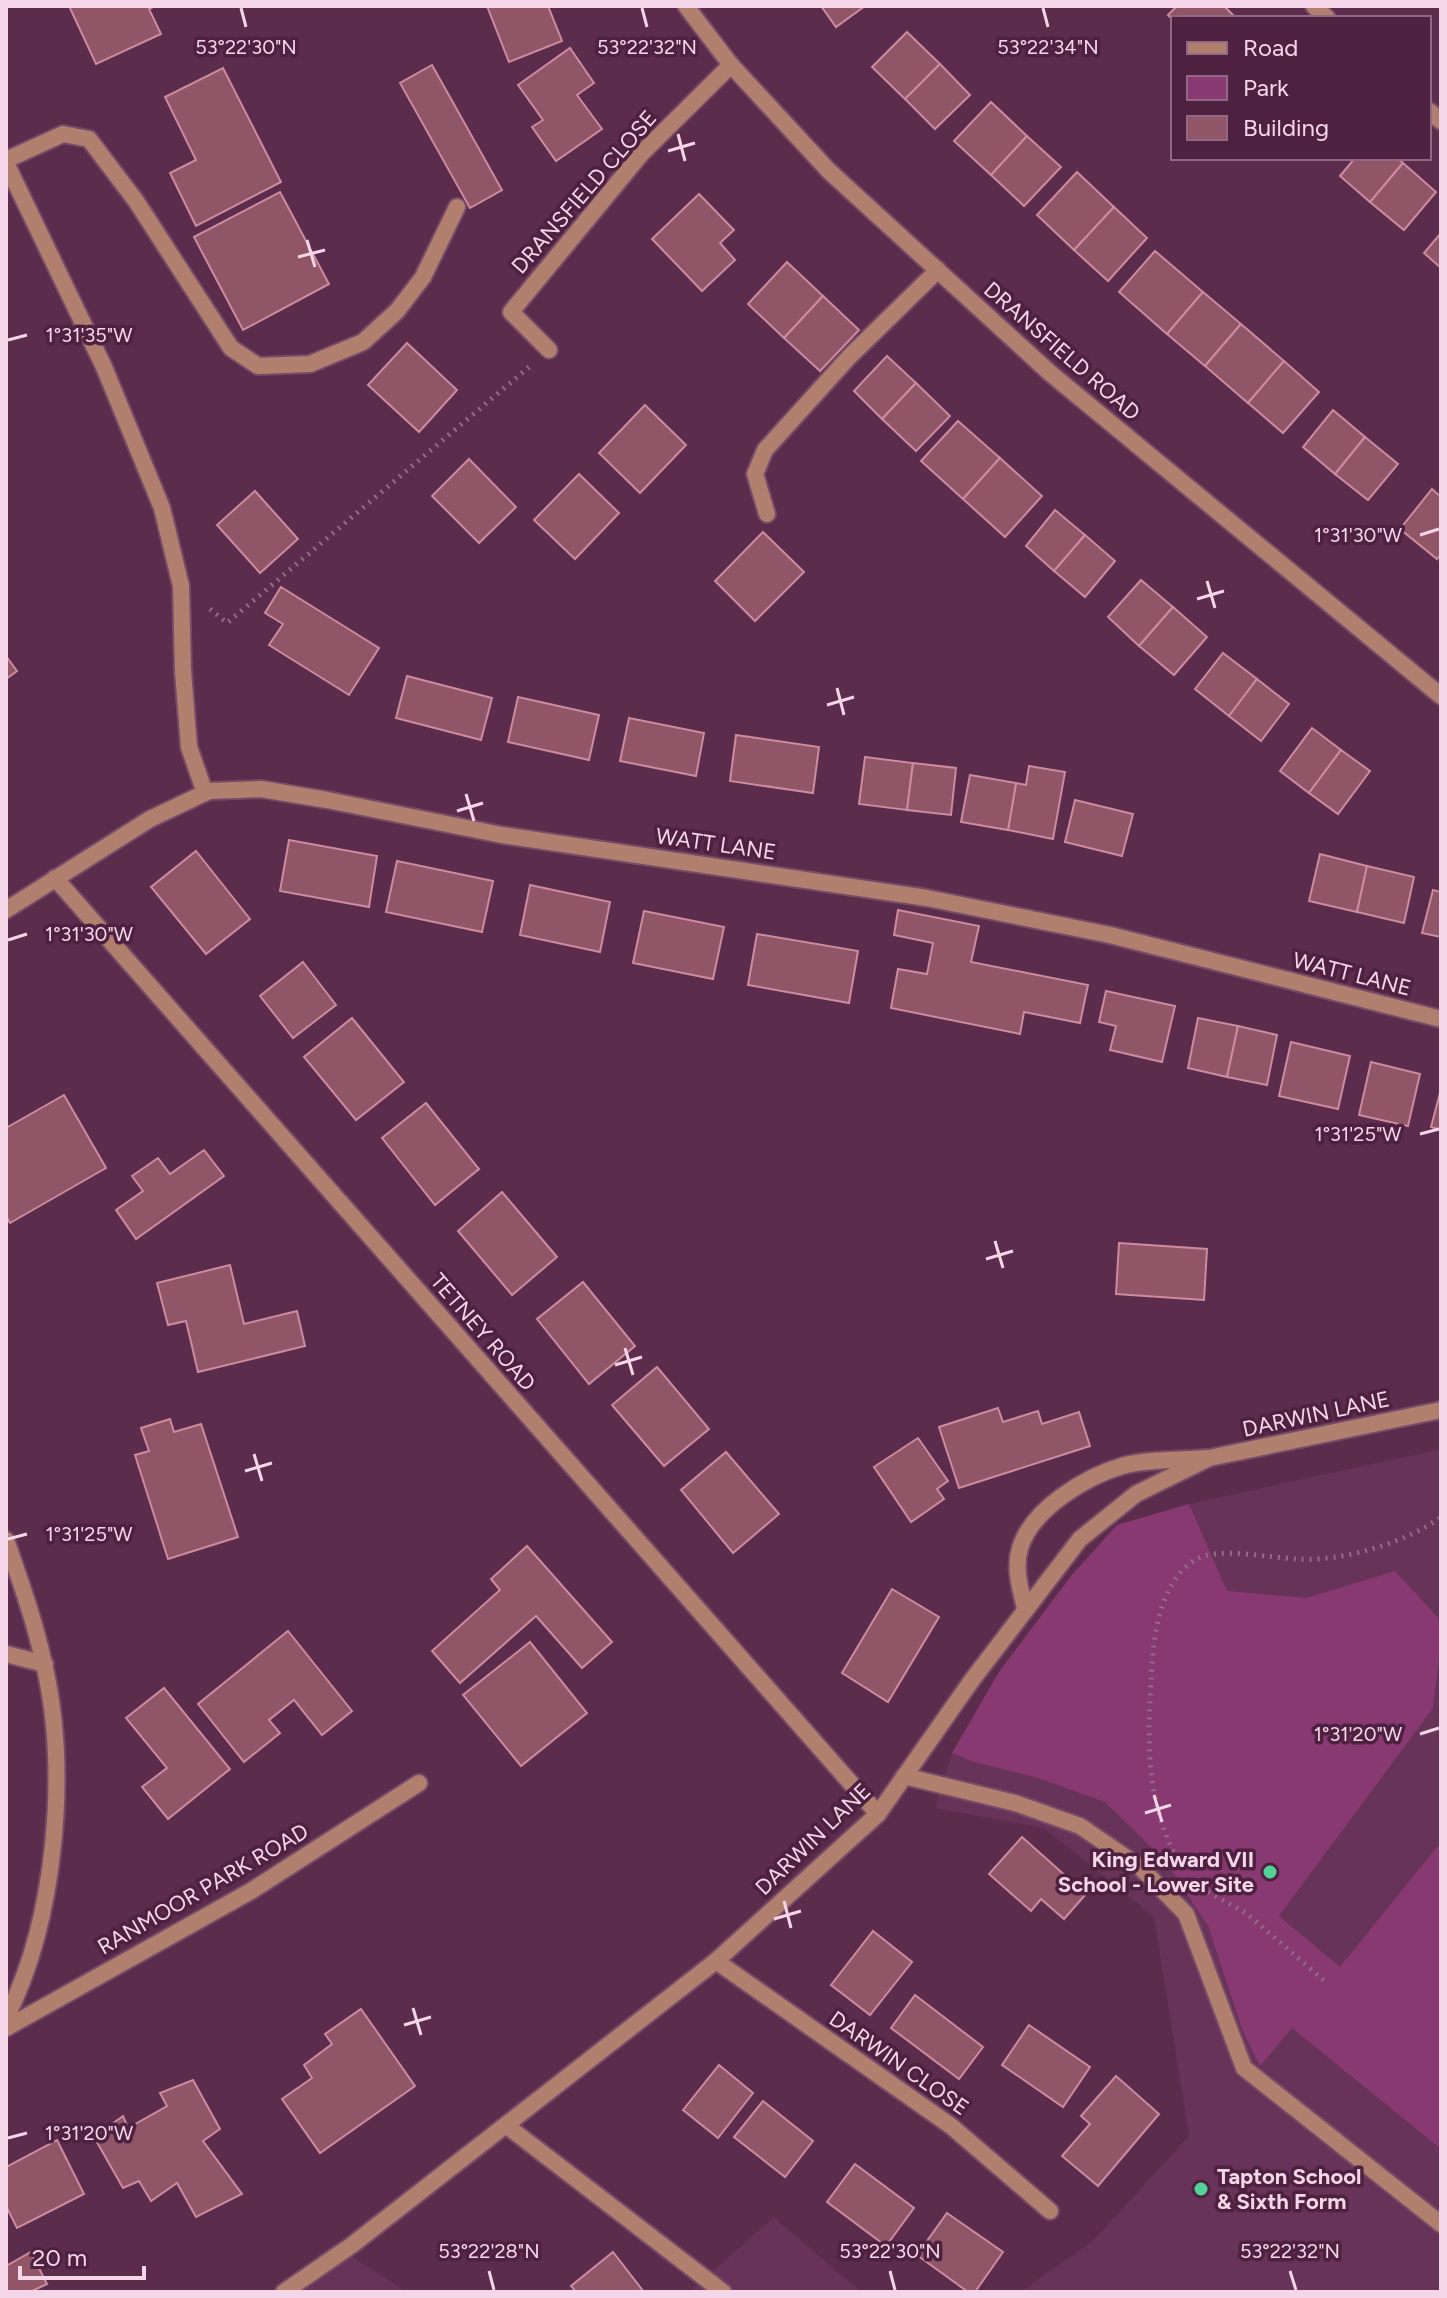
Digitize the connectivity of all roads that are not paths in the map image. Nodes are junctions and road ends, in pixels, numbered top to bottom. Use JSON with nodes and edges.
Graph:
{"nodes":[{"id":1,"x":686,"y":6,"type":"edge"},
{"id":2,"x":731,"y":65,"type":"junction"},
{"id":3,"x":6,"y":162,"type":"edge"},
{"id":4,"x":457,"y":207,"type":"dead end"},
{"id":5,"x":938,"y":270,"type":"junction"},
{"id":6,"x":549,"y":350,"type":"road end"},
{"id":7,"x":767,"y":514,"type":"dead end"},
{"id":8,"x":1441,"y":696,"type":"edge"},
{"id":9,"x":205,"y":793,"type":"junction"},
{"id":10,"x":55,"y":878,"type":"junction"},
{"id":11,"x":6,"y":910,"type":"edge"},
{"id":12,"x":1441,"y":1019,"type":"edge"},
{"id":13,"x":1441,"y":1410,"type":"edge"},
{"id":14,"x":1209,"y":1458,"type":"junction"},
{"id":15,"x":6,"y":1540,"type":"edge"},
{"id":16,"x":1025,"y":1608,"type":"junction"},
{"id":17,"x":6,"y":1654,"type":"edge"},
{"id":18,"x":45,"y":1664,"type":"junction"},
{"id":19,"x":904,"y":1776,"type":"junction"},
{"id":20,"x":419,"y":1783,"type":"dead end"},
{"id":21,"x":878,"y":1814,"type":"junction"},
{"id":22,"x":716,"y":1961,"type":"junction"},
{"id":23,"x":6,"y":2018,"type":"edge"},
{"id":24,"x":6,"y":2028,"type":"edge"},
{"id":25,"x":507,"y":2126,"type":"junction"},
{"id":26,"x":1050,"y":2211,"type":"dead end"},
{"id":27,"x":1441,"y":2224,"type":"edge"},
{"id":28,"x":284,"y":2292,"type":"edge"},
{"id":29,"x":723,"y":2292,"type":"edge"}],
"edges":[{"from":1,"to":2,"type":"street","name":"DRANSFIELD ROAD"},
{"from":2,"to":5,"type":"street","name":"DRANSFIELD ROAD"},
{"from":2,"to":6,"type":"street","name":"DRANSFIELD CLOSE"},
{"from":3,"to":4,"type":"street"},
{"from":3,"to":9,"type":"street"},
{"from":5,"to":7,"type":"street"},
{"from":5,"to":8,"type":"street","name":"DRANSFIELD ROAD"},
{"from":9,"to":10,"type":"street","name":"WATT LANE"},
{"from":9,"to":12,"type":"street","name":"WATT LANE"},
{"from":10,"to":11,"type":"street","name":"WATT LANE"},
{"from":10,"to":21,"type":"street","name":"TETNEY ROAD"},
{"from":13,"to":14,"type":"street","name":"DARWIN LANE"},
{"from":14,"to":16,"type":"street","name":"DARWIN LANE"},
{"from":14,"to":16,"type":"street"},
{"from":15,"to":18,"type":"street"},
{"from":16,"to":19,"type":"street","name":"DARWIN LANE"},
{"from":17,"to":18,"type":"street"},
{"from":18,"to":23,"type":"street"},
{"from":19,"to":21,"type":"street","name":"DARWIN LANE"},
{"from":19,"to":27,"type":"street"},
{"from":20,"to":24,"type":"street","name":"RANMOOR PARK ROAD"},
{"from":21,"to":22,"type":"street","name":"DARWIN LANE"},
{"from":22,"to":25,"type":"street","name":"DARWIN LANE"},
{"from":22,"to":26,"type":"street","name":"DARWIN CLOSE"},
{"from":25,"to":28,"type":"street","name":"DARWIN LANE"},
{"from":25,"to":29,"type":"street"}]}
